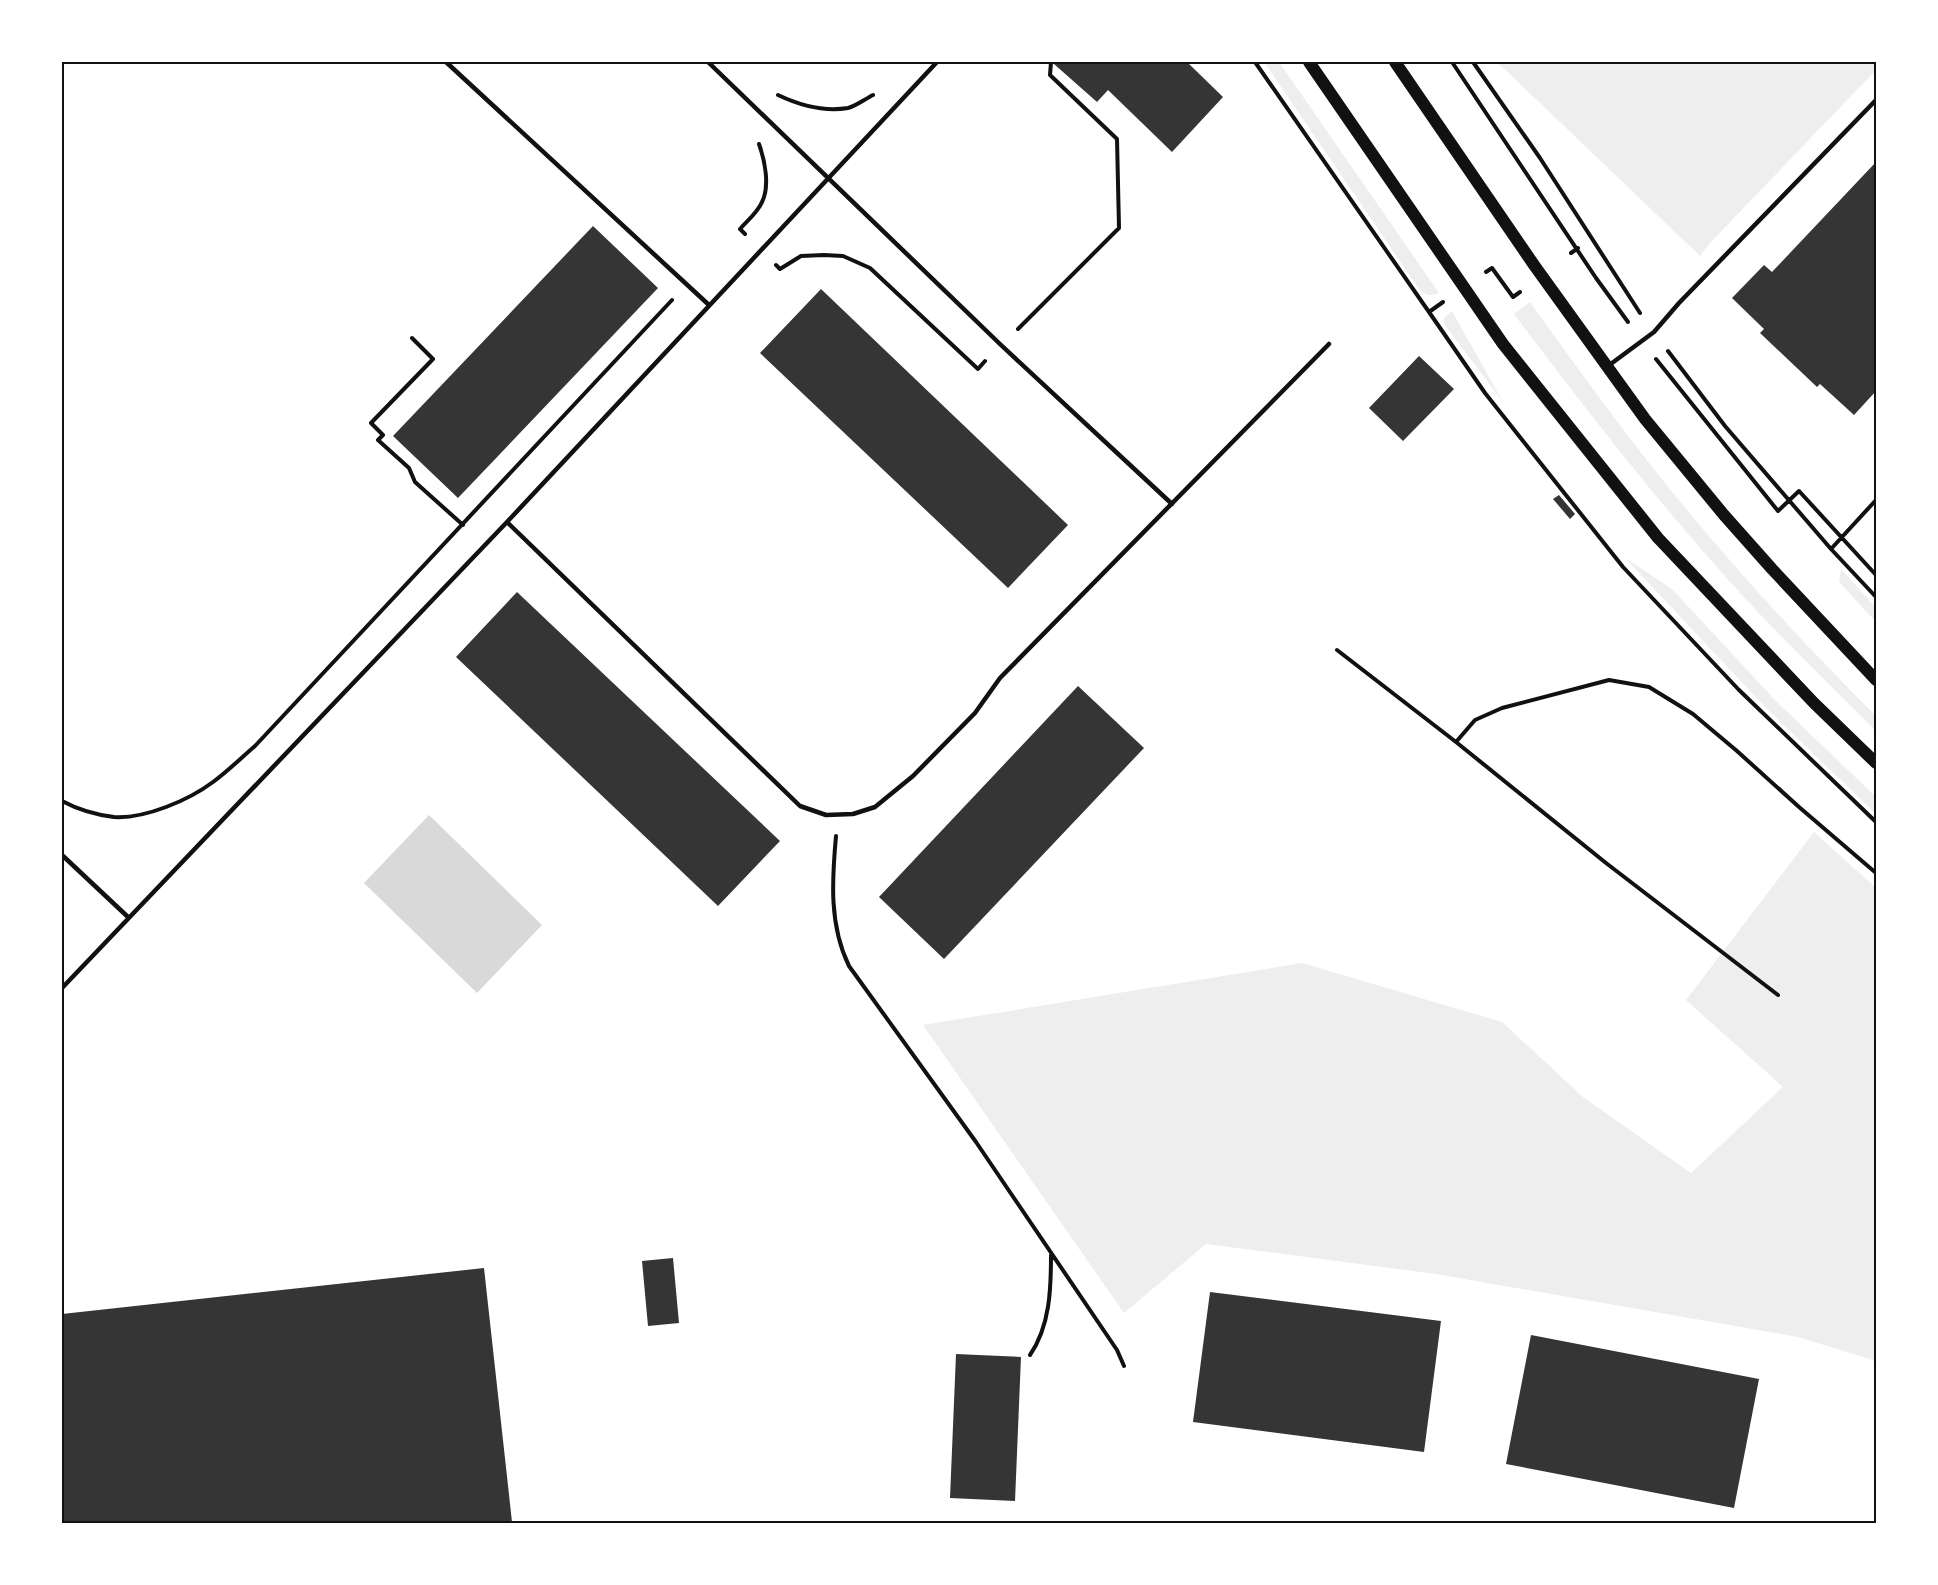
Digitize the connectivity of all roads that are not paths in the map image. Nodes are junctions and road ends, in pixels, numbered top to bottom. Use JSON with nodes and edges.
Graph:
{"nodes":[{"id":1,"x":446,"y":62,"type":"edge"},
{"id":2,"x":708,"y":62,"type":"edge"},
{"id":3,"x":937,"y":62,"type":"edge"},
{"id":4,"x":1309,"y":62,"type":"edge"},
{"id":5,"x":1395,"y":62,"type":"edge"},
{"id":6,"x":1876,"y":100,"type":"edge"},
{"id":7,"x":828,"y":177,"type":"junction"},
{"id":8,"x":710,"y":305,"type":"junction"},
{"id":9,"x":1329,"y":344,"type":"dead end"},
{"id":10,"x":1608,"y":366,"type":"junction"},
{"id":11,"x":1172,"y":504,"type":"junction"},
{"id":12,"x":507,"y":522,"type":"junction"},
{"id":13,"x":1876,"y":680,"type":"edge"},
{"id":14,"x":1876,"y":763,"type":"edge"},
{"id":15,"x":62,"y":855,"type":"edge"},
{"id":16,"x":128,"y":917,"type":"junction"},
{"id":17,"x":62,"y":988,"type":"edge"}],
"edges":[{"from":1,"to":8,"type":"lane"},
{"from":2,"to":7,"type":"lane"},
{"from":3,"to":7,"type":"lane"},
{"from":4,"to":14,"type":"main road"},
{"from":5,"to":10,"type":"main road"},
{"from":6,"to":10,"type":"lane"},
{"from":7,"to":8,"type":"lane"},
{"from":7,"to":11,"type":"lane"},
{"from":8,"to":12,"type":"lane"},
{"from":9,"to":11,"type":"lane"},
{"from":10,"to":13,"type":"main road"},
{"from":11,"to":12,"type":"lane"},
{"from":12,"to":16,"type":"lane"},
{"from":15,"to":16,"type":"lane"},
{"from":16,"to":17,"type":"lane"}]}
